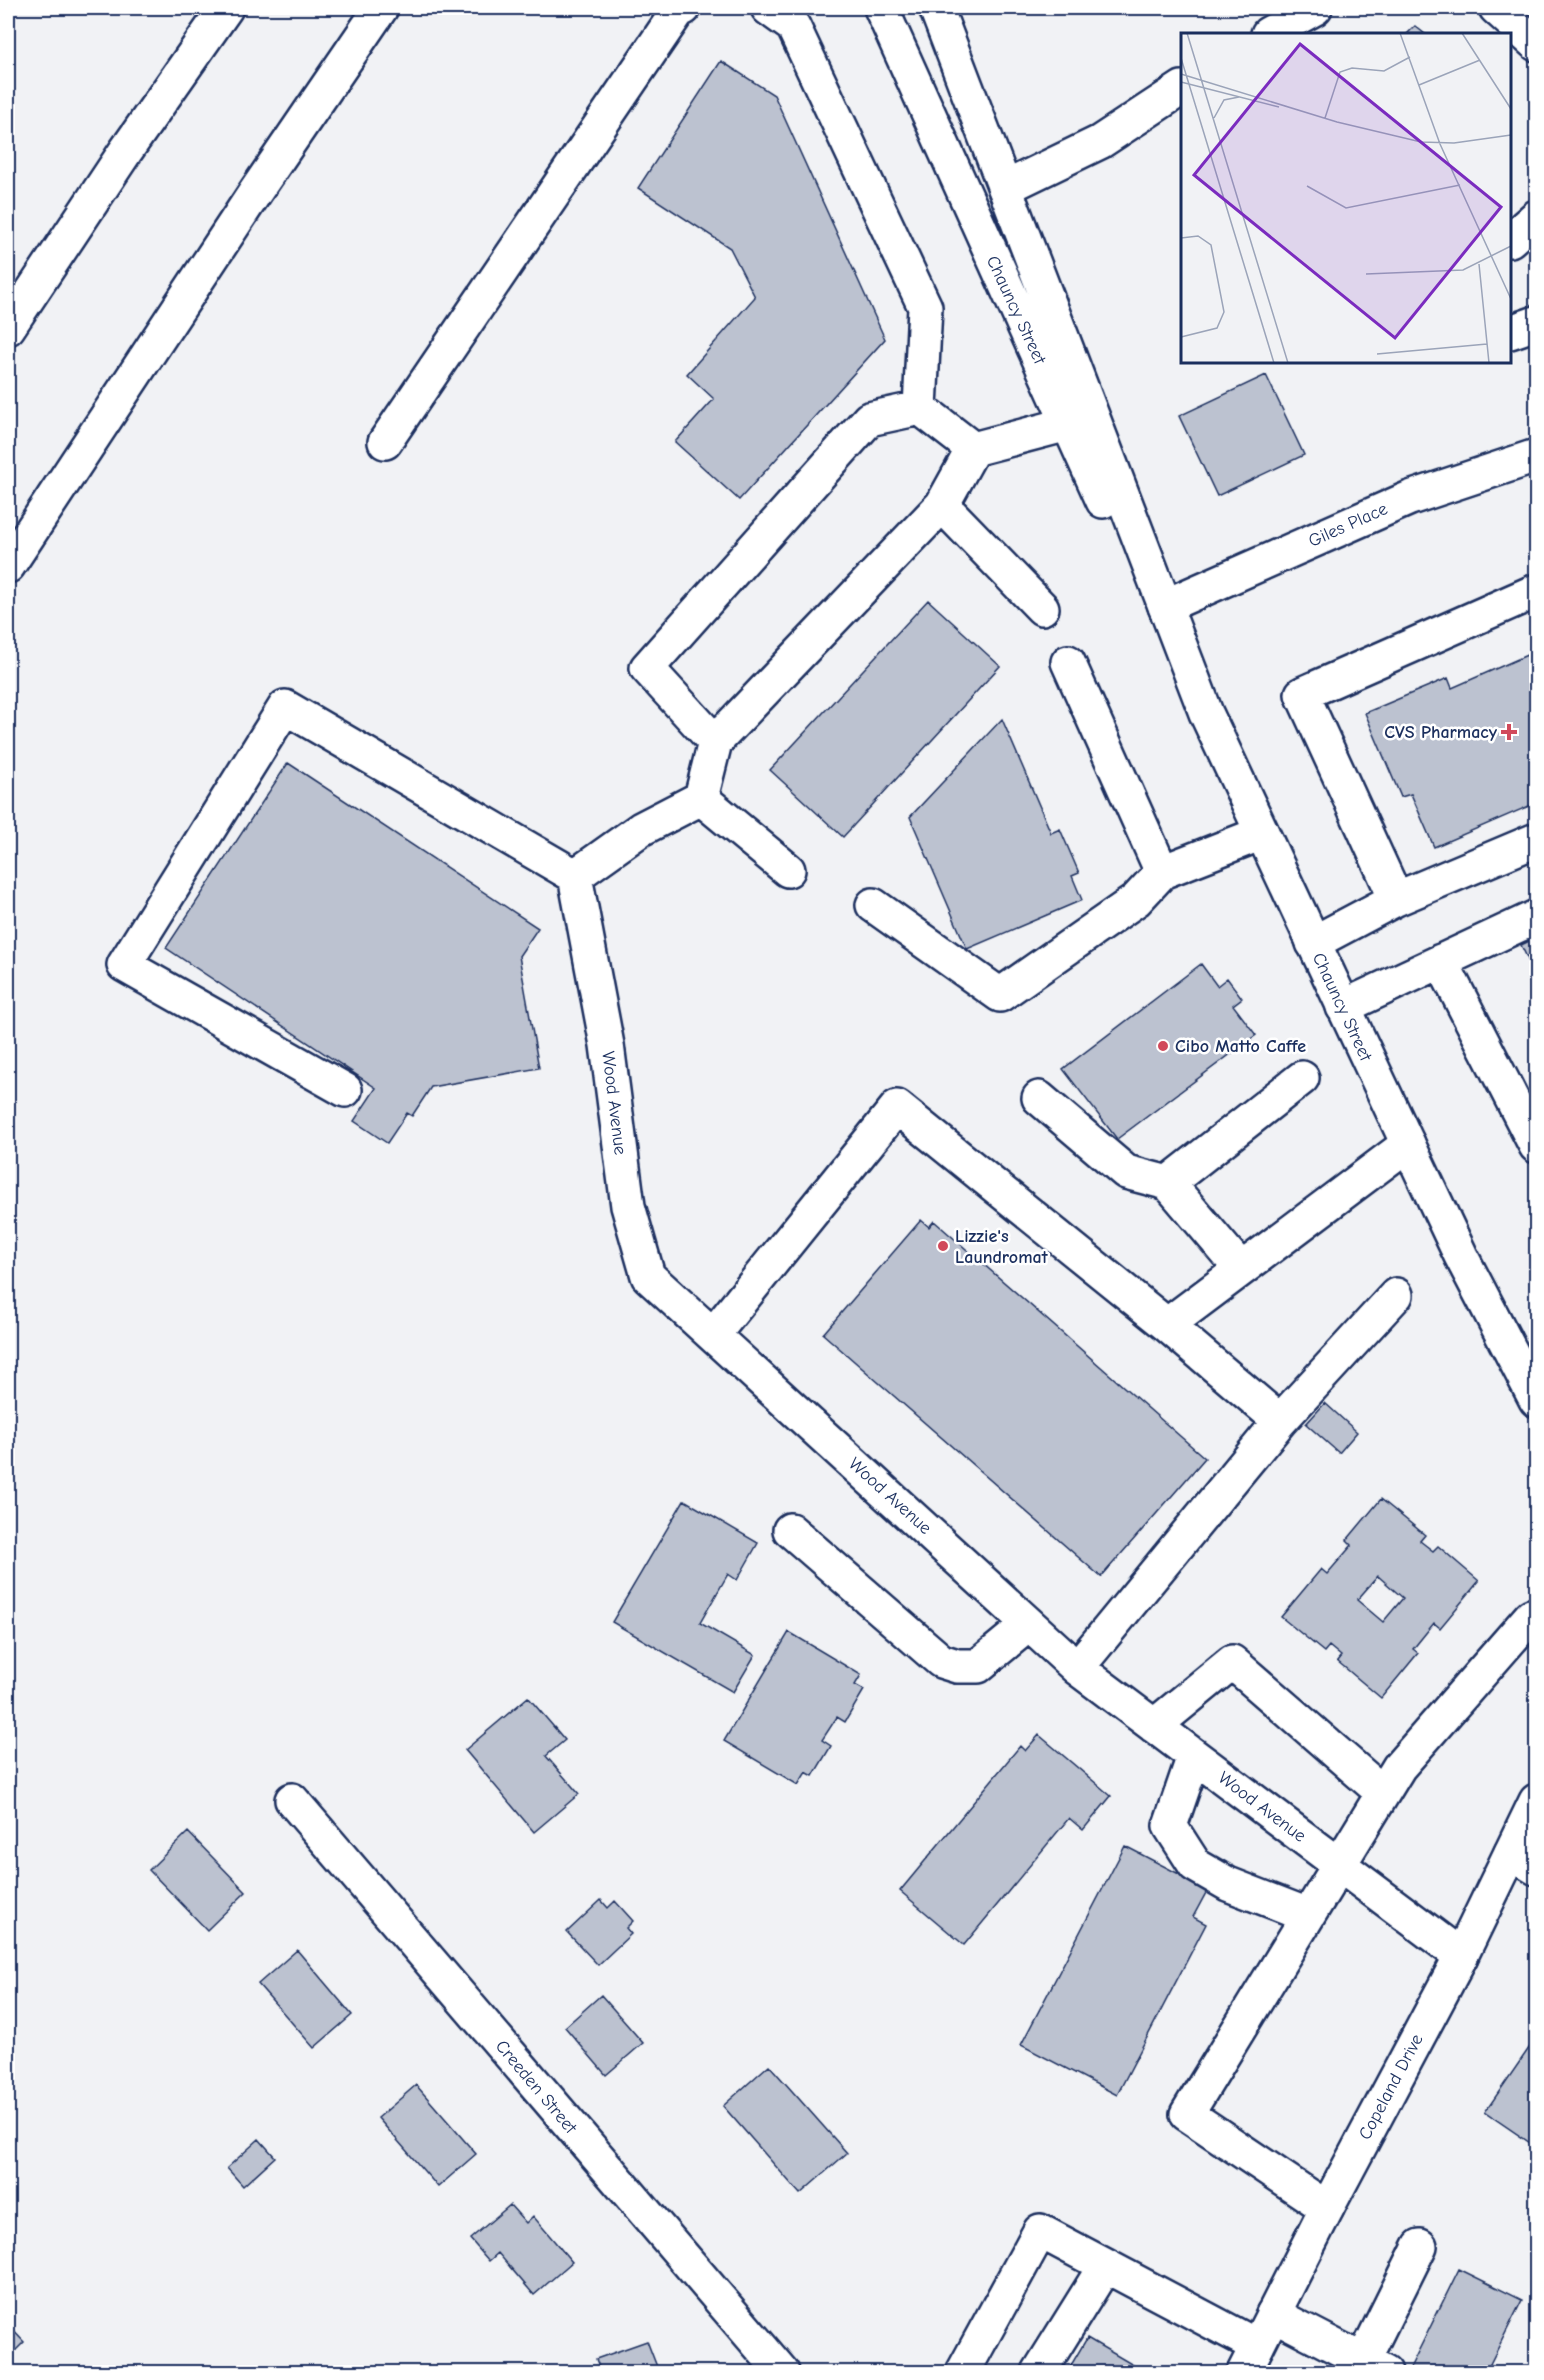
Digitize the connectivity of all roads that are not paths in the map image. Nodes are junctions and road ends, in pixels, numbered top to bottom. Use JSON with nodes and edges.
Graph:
{"nodes":[{"id":1,"x":226,"y":8,"type":"edge"},
{"id":2,"x":381,"y":8,"type":"edge"},
{"id":3,"x":684,"y":8,"type":"edge"},
{"id":4,"x":768,"y":8,"type":"edge"},
{"id":5,"x":881,"y":8,"type":"edge"},
{"id":6,"x":936,"y":8,"type":"edge"},
{"id":7,"x":1315,"y":8,"type":"edge"},
{"id":8,"x":1496,"y":8,"type":"edge"},
{"id":9,"x":1273,"y":23,"type":"edge"},
{"id":10,"x":1536,"y":44,"type":"edge"},
{"id":11,"x":1181,"y":89,"type":"edge"},
{"id":12,"x":1005,"y":188,"type":"junction"},
{"id":13,"x":1536,"y":218,"type":"edge"},
{"id":14,"x":1511,"y":238,"type":"edge"},
{"id":15,"x":1536,"y":323,"type":"edge"},
{"id":16,"x":8,"y":328,"type":"edge"},
{"id":17,"x":1511,"y":331,"type":"edge"},
{"id":18,"x":920,"y":408,"type":"junction"},
{"id":19,"x":1068,"y":424,"type":"junction"},
{"id":20,"x":385,"y":442,"type":"dead end"},
{"id":21,"x":973,"y":449,"type":"junction"},
{"id":22,"x":1536,"y":456,"type":"edge"},
{"id":23,"x":942,"y":505,"type":"junction"},
{"id":24,"x":8,"y":566,"type":"edge"},
{"id":25,"x":1536,"y":591,"type":"edge"},
{"id":26,"x":1165,"y":606,"type":"junction"},
{"id":27,"x":1042,"y":608,"type":"dead end"},
{"id":28,"x":1068,"y":662,"type":"dead end"},
{"id":29,"x":716,"y":742,"type":"junction"},
{"id":30,"x":701,"y":798,"type":"junction"},
{"id":31,"x":1262,"y":833,"type":"junction"},
{"id":32,"x":1536,"y":840,"type":"edge"},
{"id":33,"x":788,"y":870,"type":"dead end"},
{"id":34,"x":1162,"y":872,"type":"junction"},
{"id":35,"x":575,"y":876,"type":"junction"},
{"id":36,"x":1395,"y":899,"type":"junction"},
{"id":37,"x":873,"y":905,"type":"dead end"},
{"id":38,"x":1536,"y":917,"type":"edge"},
{"id":39,"x":1313,"y":943,"type":"junction"},
{"id":40,"x":1441,"y":961,"type":"junction"},
{"id":41,"x":1343,"y":1007,"type":"junction"},
{"id":42,"x":1302,"y":1078,"type":"dead end"},
{"id":43,"x":345,"y":1090,"type":"dead end"},
{"id":44,"x":1039,"y":1098,"type":"dead end"},
{"id":45,"x":1408,"y":1144,"type":"junction"},
{"id":46,"x":1536,"y":1146,"type":"edge"},
{"id":47,"x":1168,"y":1183,"type":"junction"},
{"id":48,"x":1241,"y":1269,"type":"junction"},
{"id":49,"x":1396,"y":1295,"type":"dead end"},
{"id":50,"x":1167,"y":1325,"type":"junction"},
{"id":51,"x":713,"y":1335,"type":"junction"},
{"id":52,"x":1536,"y":1400,"type":"edge"},
{"id":53,"x":1280,"y":1421,"type":"junction"},
{"id":54,"x":790,"y":1530,"type":"dead end"},
{"id":55,"x":1531,"y":1616,"type":"dead end"},
{"id":56,"x":1029,"y":1624,"type":"junction"},
{"id":57,"x":1077,"y":1668,"type":"junction"},
{"id":58,"x":1154,"y":1726,"type":"junction"},
{"id":59,"x":1194,"y":1756,"type":"junction"},
{"id":60,"x":1383,"y":1793,"type":"junction"},
{"id":61,"x":292,"y":1800,"type":"dead end"},
{"id":62,"x":1536,"y":1801,"type":"edge"},
{"id":63,"x":1524,"y":1861,"type":"edge"},
{"id":64,"x":1339,"y":1865,"type":"junction"},
{"id":65,"x":1308,"y":1915,"type":"junction"},
{"id":66,"x":1461,"y":1956,"type":"junction"},
{"id":67,"x":1327,"y":2208,"type":"junction"},
{"id":68,"x":1420,"y":2246,"type":"dead end"},
{"id":69,"x":1105,"y":2266,"type":"junction"},
{"id":70,"x":1273,"y":2314,"type":"junction"},
{"id":71,"x":1251,"y":2359,"type":"edge"},
{"id":72,"x":1374,"y":2367,"type":"edge"},
{"id":73,"x":782,"y":2373,"type":"edge"},
{"id":74,"x":963,"y":2373,"type":"edge"},
{"id":75,"x":1039,"y":2373,"type":"edge"}],
"edges":[{"from":1,"to":16,"type":"main road"},
{"from":2,"to":24,"type":"main road"},
{"from":3,"to":20,"type":"main road"},
{"from":4,"to":18,"type":"main road"},
{"from":5,"to":19,"type":"main road","name":"Chauncy Street"},
{"from":6,"to":12,"type":"main road","name":"Chauncy Street"},
{"from":7,"to":9,"type":"main road"},
{"from":8,"to":10,"type":"main road"},
{"from":11,"to":12,"type":"main road"},
{"from":12,"to":26,"type":"main road","name":"Chauncy Street"},
{"from":13,"to":14,"type":"main road"},
{"from":15,"to":17,"type":"main road"},
{"from":18,"to":21,"type":"main road"},
{"from":18,"to":29,"type":"main road"},
{"from":19,"to":21,"type":"main road"},
{"from":19,"to":26,"type":"main road","name":"Chauncy Street"},
{"from":21,"to":23,"type":"main road"},
{"from":22,"to":26,"type":"main road","name":"Giles Place"},
{"from":23,"to":27,"type":"main road"},
{"from":23,"to":29,"type":"main road"},
{"from":25,"to":36,"type":"main road"},
{"from":26,"to":31,"type":"main road","name":"Chauncy Street"},
{"from":28,"to":34,"type":"main road"},
{"from":29,"to":30,"type":"main road"},
{"from":30,"to":33,"type":"main road"},
{"from":30,"to":35,"type":"main road"},
{"from":31,"to":34,"type":"main road"},
{"from":31,"to":39,"type":"main road","name":"Chauncy Street"},
{"from":32,"to":36,"type":"main road"},
{"from":34,"to":37,"type":"main road"},
{"from":35,"to":43,"type":"main road"},
{"from":35,"to":51,"type":"main road","name":"Wood Avenue"},
{"from":36,"to":39,"type":"main road"},
{"from":38,"to":40,"type":"main road"},
{"from":39,"to":41,"type":"main road","name":"Chauncy Street"},
{"from":40,"to":41,"type":"main road"},
{"from":40,"to":46,"type":"main road"},
{"from":41,"to":45,"type":"main road","name":"Chauncy Street"},
{"from":42,"to":47,"type":"main road"},
{"from":44,"to":47,"type":"main road"},
{"from":45,"to":48,"type":"main road"},
{"from":45,"to":52,"type":"main road","name":"Chauncy Street"},
{"from":47,"to":48,"type":"main road"},
{"from":48,"to":50,"type":"main road"},
{"from":49,"to":53,"type":"main road"},
{"from":50,"to":51,"type":"main road"},
{"from":50,"to":53,"type":"main road"},
{"from":51,"to":56,"type":"main road","name":"Wood Avenue"},
{"from":53,"to":57,"type":"main road"},
{"from":54,"to":56,"type":"main road"},
{"from":55,"to":60,"type":"main road"},
{"from":56,"to":57,"type":"main road","name":"Wood Avenue"},
{"from":57,"to":58,"type":"main road","name":"Wood Avenue"},
{"from":58,"to":59,"type":"main road","name":"Wood Avenue"},
{"from":58,"to":60,"type":"main road"},
{"from":59,"to":64,"type":"main road","name":"Wood Avenue"},
{"from":59,"to":65,"type":"main road"},
{"from":60,"to":64,"type":"main road"},
{"from":61,"to":73,"type":"main road","name":"Creeden Street"},
{"from":62,"to":63,"type":"main road","name":"Copeland Drive"},
{"from":63,"to":66,"type":"main road","name":"Copeland Drive"},
{"from":64,"to":65,"type":"main road"},
{"from":64,"to":66,"type":"main road","name":"Wood Avenue"},
{"from":65,"to":67,"type":"main road"},
{"from":66,"to":67,"type":"main road","name":"Copeland Drive"},
{"from":67,"to":70,"type":"main road","name":"Copeland Drive"},
{"from":68,"to":72,"type":"main road"},
{"from":69,"to":71,"type":"main road"},
{"from":69,"to":74,"type":"main road"},
{"from":69,"to":75,"type":"main road"},
{"from":70,"to":71,"type":"main road","name":"Copeland Drive"},
{"from":70,"to":72,"type":"main road"}]}
